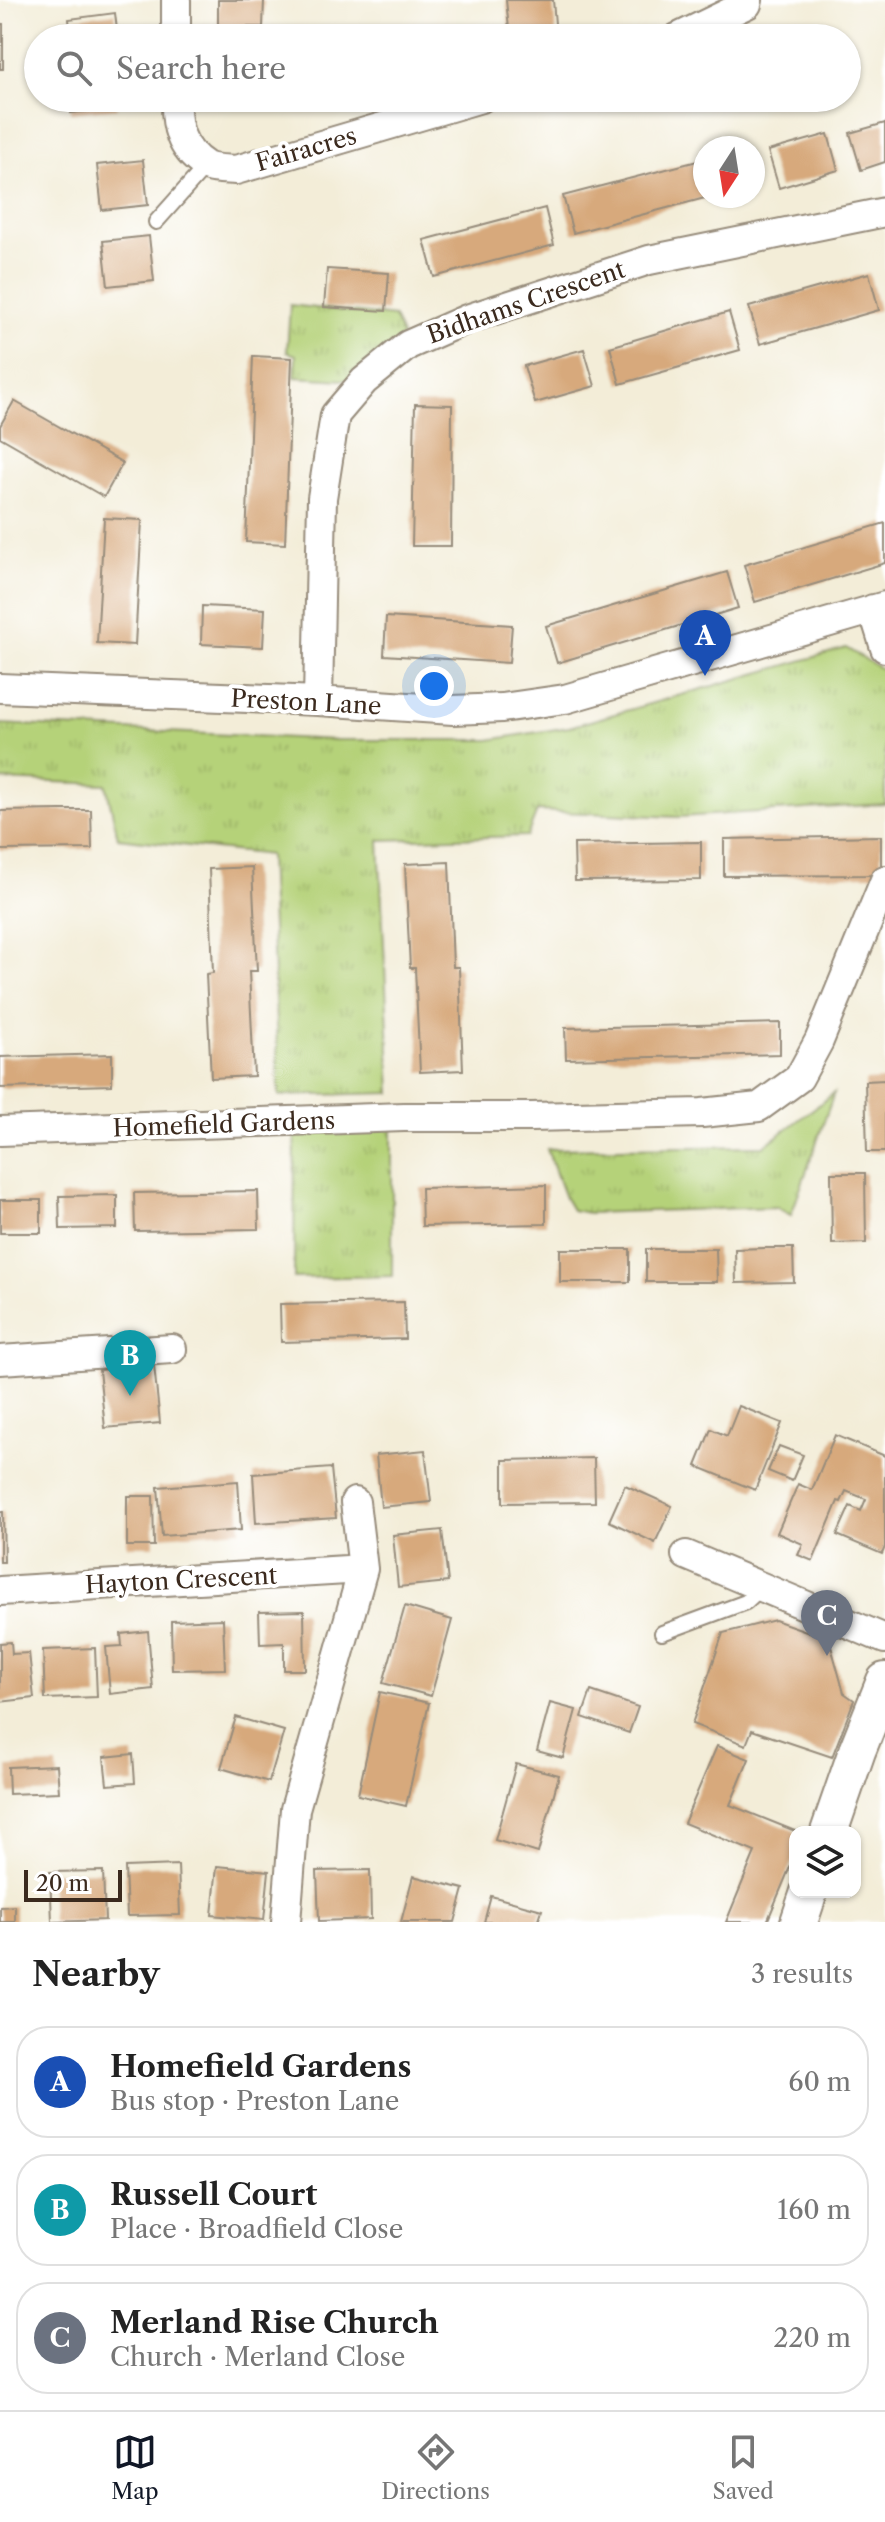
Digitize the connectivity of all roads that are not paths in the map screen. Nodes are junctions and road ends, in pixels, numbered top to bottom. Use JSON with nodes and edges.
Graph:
{"nodes":[{"id":1,"x":176,"y":0,"type":"edge"},
{"id":2,"x":748,"y":0,"type":"edge"},
{"id":3,"x":176,"y":24,"type":"edge"},
{"id":4,"x":706,"y":24,"type":"edge"},
{"id":5,"x":175,"y":112,"type":"edge"},
{"id":6,"x":433,"y":112,"type":"edge"},
{"id":7,"x":206,"y":166,"type":"junction"},
{"id":8,"x":885,"y":212,"type":"edge"},
{"id":9,"x":156,"y":222,"type":"dead end"},
{"id":10,"x":879,"y":607,"type":"edge"},
{"id":11,"x":885,"y":648,"type":"edge"},
{"id":12,"x":0,"y":688,"type":"edge"},
{"id":13,"x":318,"y":701,"type":"junction"},
{"id":14,"x":885,"y":880,"type":"edge"},
{"id":15,"x":0,"y":1131,"type":"edge"},
{"id":16,"x":172,"y":1349,"type":"dead end"},
{"id":17,"x":0,"y":1360,"type":"edge"},
{"id":18,"x":355,"y":1502,"type":"dead end"},
{"id":19,"x":686,"y":1555,"type":"dead end"},
{"id":20,"x":363,"y":1569,"type":"junction"},
{"id":21,"x":762,"y":1587,"type":"junction"},
{"id":22,"x":0,"y":1591,"type":"edge"},
{"id":23,"x":662,"y":1633,"type":"dead end"},
{"id":24,"x":885,"y":1639,"type":"edge"},
{"id":25,"x":885,"y":1681,"type":"edge"},
{"id":26,"x":831,"y":1826,"type":"edge"},
{"id":27,"x":807,"y":1898,"type":"edge"},
{"id":28,"x":286,"y":1922,"type":"edge"},
{"id":29,"x":799,"y":1922,"type":"edge"}],
"edges":[{"from":1,"to":3,"type":"street"},
{"from":2,"to":4,"type":"street"},
{"from":5,"to":7,"type":"street"},
{"from":6,"to":7,"type":"street","name":"Fairacres"},
{"from":7,"to":9,"type":"lane"},
{"from":8,"to":13,"type":"street","name":"Bidhams Crescent"},
{"from":10,"to":11,"type":"street"},
{"from":10,"to":13,"type":"street","name":"Preston Lane"},
{"from":12,"to":13,"type":"street","name":"Preston Lane"},
{"from":14,"to":15,"type":"street","name":"Homefield Gardens"},
{"from":16,"to":17,"type":"street"},
{"from":18,"to":20,"type":"street"},
{"from":19,"to":21,"type":"street"},
{"from":20,"to":22,"type":"street","name":"Hayton Crescent"},
{"from":20,"to":28,"type":"street"},
{"from":21,"to":23,"type":"lane"},
{"from":21,"to":24,"type":"street"},
{"from":25,"to":26,"type":"street"},
{"from":27,"to":29,"type":"street"}]}
